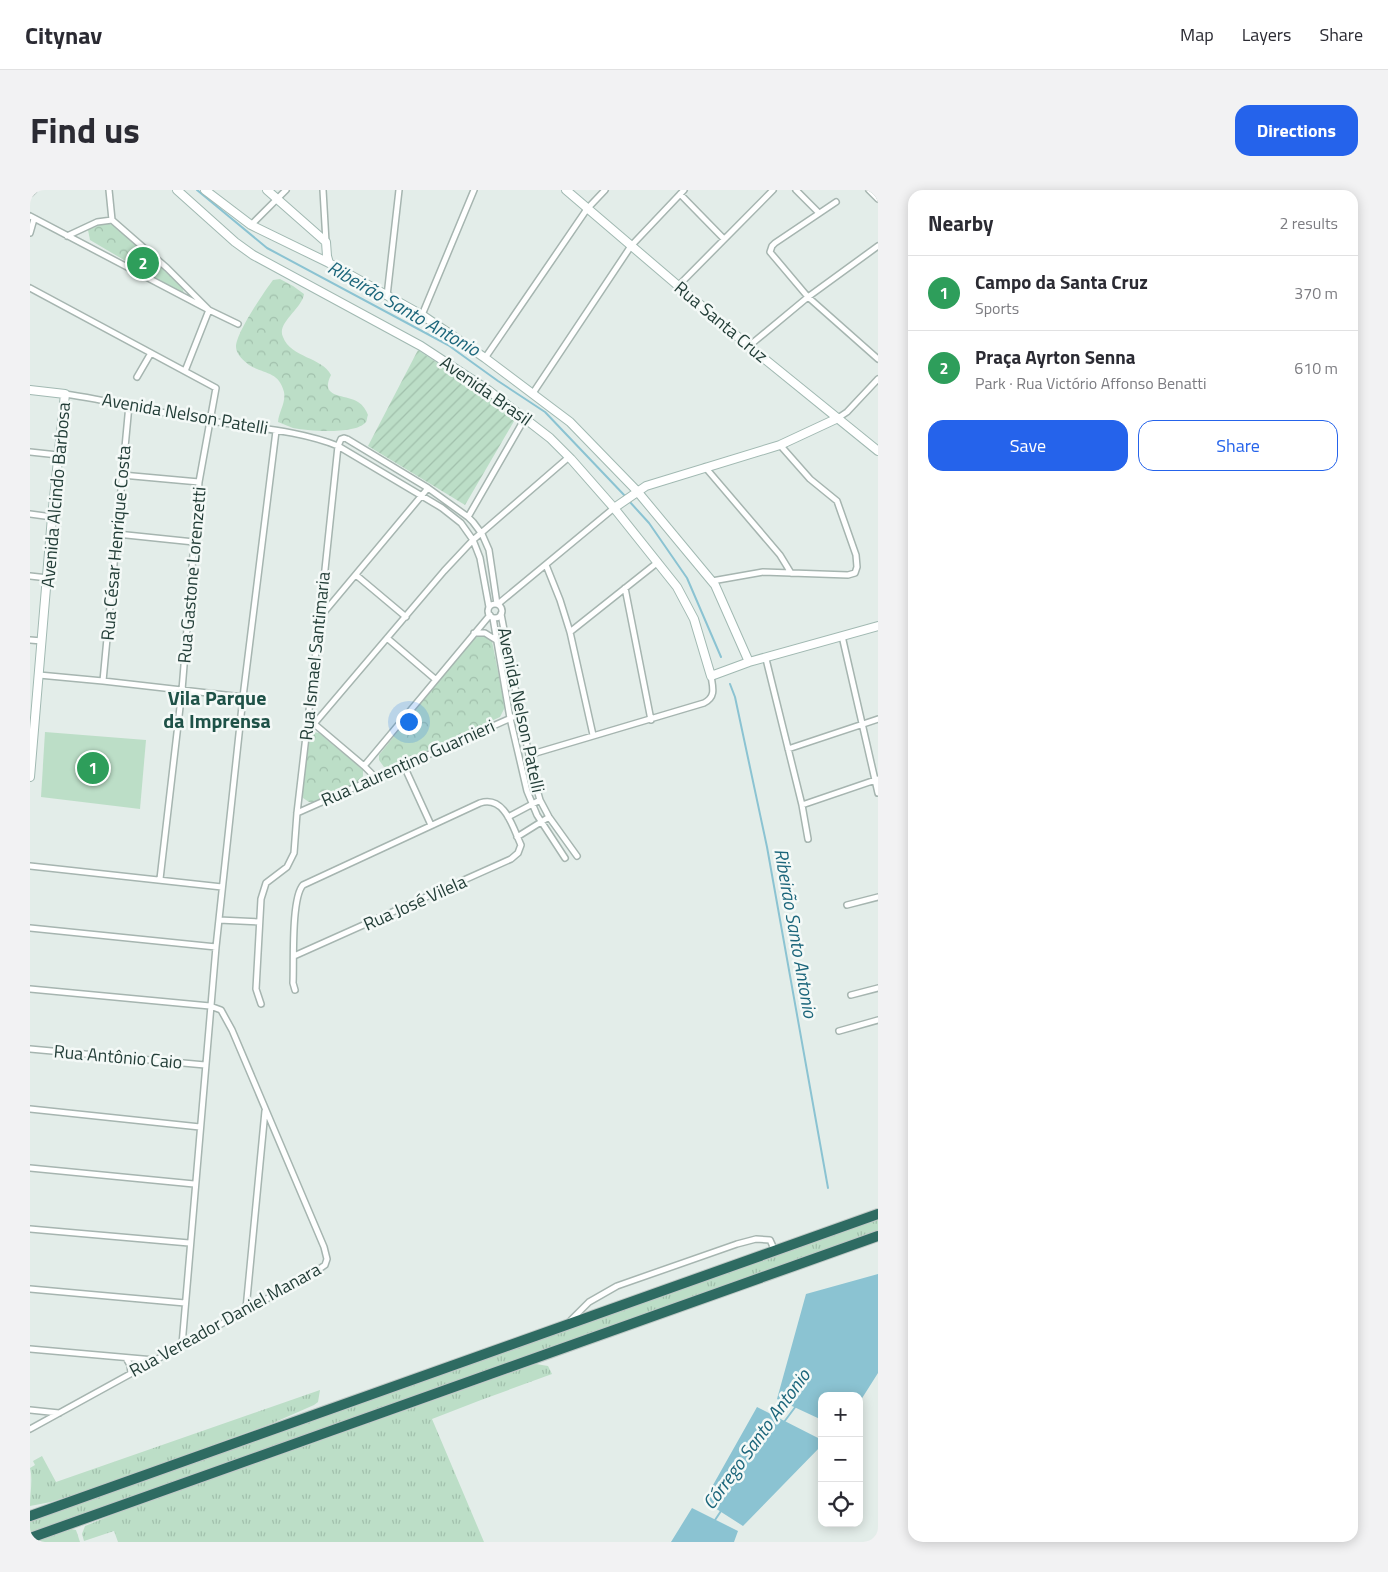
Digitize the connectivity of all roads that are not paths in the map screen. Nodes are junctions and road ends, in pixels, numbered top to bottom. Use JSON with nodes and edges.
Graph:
{"nodes":[{"id":1,"x":34,"y":190,"type":"edge"},
{"id":2,"x":109,"y":190,"type":"edge"},
{"id":3,"x":177,"y":190,"type":"edge"},
{"id":4,"x":206,"y":190,"type":"edge"},
{"id":5,"x":267,"y":190,"type":"edge"},
{"id":6,"x":286,"y":190,"type":"edge"},
{"id":7,"x":323,"y":190,"type":"edge"},
{"id":8,"x":399,"y":190,"type":"edge"},
{"id":9,"x":474,"y":190,"type":"edge"},
{"id":10,"x":566,"y":190,"type":"edge"},
{"id":11,"x":605,"y":190,"type":"edge"},
{"id":12,"x":773,"y":190,"type":"edge"},
{"id":13,"x":796,"y":190,"type":"edge"},
{"id":14,"x":869,"y":190,"type":"edge"},
{"id":15,"x":682,"y":192,"type":"edge"},
{"id":16,"x":30,"y":194,"type":"edge"},
{"id":17,"x":277,"y":199,"type":"junction"},
{"id":18,"x":878,"y":199,"type":"edge"},
{"id":19,"x":836,"y":202,"type":"dead end"},
{"id":20,"x":587,"y":209,"type":"junction"},
{"id":21,"x":819,"y":214,"type":"junction"},
{"id":22,"x":32,"y":218,"type":"edge"},
{"id":23,"x":112,"y":220,"type":"junction"},
{"id":24,"x":251,"y":225,"type":"junction"},
{"id":25,"x":30,"y":234,"type":"edge"},
{"id":26,"x":67,"y":236,"type":"junction"},
{"id":27,"x":724,"y":239,"type":"junction"},
{"id":28,"x":326,"y":242,"type":"junction"},
{"id":29,"x":631,"y":246,"type":"junction"},
{"id":30,"x":878,"y":246,"type":"edge"},
{"id":31,"x":330,"y":263,"type":"junction"},
{"id":32,"x":678,"y":286,"type":"junction"},
{"id":33,"x":30,"y":288,"type":"edge"},
{"id":34,"x":388,"y":296,"type":"junction"},
{"id":35,"x":808,"y":297,"type":"junction"},
{"id":36,"x":209,"y":310,"type":"junction"},
{"id":37,"x":422,"y":315,"type":"junction"},
{"id":38,"x":238,"y":324,"type":"dead end"},
{"id":39,"x":749,"y":346,"type":"junction"},
{"id":40,"x":151,"y":353,"type":"junction"},
{"id":41,"x":485,"y":358,"type":"junction"},
{"id":42,"x":878,"y":359,"type":"edge"},
{"id":43,"x":185,"y":371,"type":"junction"},
{"id":44,"x":138,"y":377,"type":"dead end"},
{"id":45,"x":878,"y":378,"type":"edge"},
{"id":46,"x":30,"y":390,"type":"edge"},
{"id":47,"x":533,"y":393,"type":"junction"},
{"id":48,"x":65,"y":394,"type":"junction"},
{"id":49,"x":129,"y":405,"type":"junction"},
{"id":50,"x":525,"y":418,"type":"junction"},
{"id":51,"x":838,"y":418,"type":"junction"},
{"id":52,"x":209,"y":421,"type":"junction"},
{"id":53,"x":276,"y":431,"type":"junction"},
{"id":54,"x":780,"y":445,"type":"junction"},
{"id":55,"x":338,"y":446,"type":"junction"},
{"id":56,"x":878,"y":451,"type":"edge"},
{"id":57,"x":30,"y":452,"type":"edge"},
{"id":58,"x":58,"y":455,"type":"junction"},
{"id":59,"x":568,"y":457,"type":"junction"},
{"id":60,"x":705,"y":467,"type":"junction"},
{"id":61,"x":122,"y":475,"type":"junction"},
{"id":62,"x":199,"y":482,"type":"junction"},
{"id":63,"x":428,"y":488,"type":"junction"},
{"id":64,"x":634,"y":493,"type":"junction"},
{"id":65,"x":421,"y":495,"type":"junction"},
{"id":66,"x":615,"y":508,"type":"junction"},
{"id":67,"x":30,"y":514,"type":"edge"},
{"id":68,"x":468,"y":516,"type":"junction"},
{"id":69,"x":52,"y":517,"type":"junction"},
{"id":70,"x":117,"y":534,"type":"junction"},
{"id":71,"x":482,"y":534,"type":"junction"},
{"id":72,"x":473,"y":540,"type":"junction"},
{"id":73,"x":194,"y":542,"type":"junction"},
{"id":74,"x":658,"y":562,"type":"junction"},
{"id":75,"x":546,"y":565,"type":"junction"},
{"id":76,"x":791,"y":573,"type":"junction"},
{"id":77,"x":356,"y":575,"type":"junction"},
{"id":78,"x":30,"y":576,"type":"edge"},
{"id":79,"x":48,"y":578,"type":"junction"},
{"id":80,"x":712,"y":581,"type":"junction"},
{"id":81,"x":625,"y":588,"type":"junction"},
{"id":82,"x":498,"y":604,"type":"junction"},
{"id":83,"x":489,"y":607,"type":"junction"},
{"id":84,"x":501,"y":614,"type":"junction"},
{"id":85,"x":491,"y":616,"type":"junction"},
{"id":86,"x":320,"y":617,"type":"junction"},
{"id":87,"x":406,"y":617,"type":"junction"},
{"id":88,"x":878,"y":626,"type":"edge"},
{"id":89,"x":474,"y":632,"type":"junction"},
{"id":90,"x":570,"y":632,"type":"junction"},
{"id":91,"x":842,"y":636,"type":"junction"},
{"id":92,"x":387,"y":638,"type":"junction"},
{"id":93,"x":30,"y":640,"type":"edge"},
{"id":94,"x":496,"y":640,"type":"junction"},
{"id":95,"x":42,"y":641,"type":"junction"},
{"id":96,"x":766,"y":659,"type":"junction"},
{"id":97,"x":749,"y":662,"type":"junction"},
{"id":98,"x":39,"y":675,"type":"junction"},
{"id":99,"x":711,"y":676,"type":"junction"},
{"id":100,"x":435,"y":679,"type":"junction"},
{"id":101,"x":103,"y":681,"type":"junction"},
{"id":102,"x":182,"y":690,"type":"junction"},
{"id":103,"x":243,"y":697,"type":"junction"},
{"id":104,"x":520,"y":714,"type":"junction"},
{"id":105,"x":510,"y":718,"type":"junction"},
{"id":106,"x":878,"y":718,"type":"edge"},
{"id":107,"x":308,"y":719,"type":"junction"},
{"id":108,"x":651,"y":720,"type":"junction"},
{"id":109,"x":861,"y":723,"type":"junction"},
{"id":110,"x":314,"y":724,"type":"junction"},
{"id":111,"x":593,"y":735,"type":"junction"},
{"id":112,"x":788,"y":748,"type":"junction"},
{"id":113,"x":529,"y":755,"type":"junction"},
{"id":114,"x":364,"y":766,"type":"junction"},
{"id":115,"x":404,"y":766,"type":"junction"},
{"id":116,"x":30,"y":777,"type":"edge"},
{"id":117,"x":376,"y":778,"type":"junction"},
{"id":118,"x":876,"y":779,"type":"edge"},
{"id":119,"x":878,"y":794,"type":"edge"},
{"id":120,"x":540,"y":800,"type":"junction"},
{"id":121,"x":802,"y":805,"type":"junction"},
{"id":122,"x":532,"y":806,"type":"junction"},
{"id":123,"x":297,"y":813,"type":"junction"},
{"id":124,"x":508,"y":817,"type":"junction"},
{"id":125,"x":549,"y":817,"type":"junction"},
{"id":126,"x":541,"y":822,"type":"junction"},
{"id":127,"x":431,"y":826,"type":"junction"},
{"id":128,"x":517,"y":837,"type":"junction"},
{"id":129,"x":808,"y":839,"type":"dead end"},
{"id":130,"x":577,"y":856,"type":"dead end"},
{"id":131,"x":565,"y":858,"type":"dead end"},
{"id":132,"x":30,"y":866,"type":"edge"},
{"id":133,"x":160,"y":879,"type":"junction"},
{"id":134,"x":222,"y":887,"type":"junction"},
{"id":135,"x":878,"y":897,"type":"edge"},
{"id":136,"x":847,"y":905,"type":"dead end"},
{"id":137,"x":219,"y":920,"type":"junction"},
{"id":138,"x":259,"y":922,"type":"junction"},
{"id":139,"x":30,"y":928,"type":"edge"},
{"id":140,"x":216,"y":947,"type":"junction"},
{"id":141,"x":294,"y":956,"type":"junction"},
{"id":142,"x":878,"y":988,"type":"edge"},
{"id":143,"x":30,"y":989,"type":"edge"},
{"id":144,"x":294,"y":990,"type":"dead end"},
{"id":145,"x":851,"y":995,"type":"dead end"},
{"id":146,"x":261,"y":1004,"type":"dead end"},
{"id":147,"x":210,"y":1006,"type":"junction"},
{"id":148,"x":878,"y":1020,"type":"edge"},
{"id":149,"x":839,"y":1031,"type":"dead end"},
{"id":150,"x":30,"y":1049,"type":"edge"},
{"id":151,"x":206,"y":1065,"type":"junction"},
{"id":152,"x":30,"y":1109,"type":"edge"},
{"id":153,"x":265,"y":1109,"type":"junction"},
{"id":154,"x":200,"y":1127,"type":"junction"},
{"id":155,"x":30,"y":1168,"type":"edge"},
{"id":156,"x":194,"y":1184,"type":"junction"},
{"id":157,"x":878,"y":1214,"type":"edge"},
{"id":158,"x":30,"y":1229,"type":"edge"},
{"id":159,"x":878,"y":1236,"type":"edge"},
{"id":160,"x":189,"y":1244,"type":"junction"},
{"id":161,"x":775,"y":1251,"type":"junction"},
{"id":162,"x":30,"y":1289,"type":"edge"},
{"id":163,"x":185,"y":1303,"type":"junction"},
{"id":164,"x":246,"y":1309,"type":"junction"},
{"id":165,"x":568,"y":1324,"type":"junction"},
{"id":166,"x":182,"y":1345,"type":"junction"},
{"id":167,"x":30,"y":1349,"type":"edge"},
{"id":168,"x":126,"y":1358,"type":"junction"},
{"id":169,"x":154,"y":1360,"type":"junction"},
{"id":170,"x":131,"y":1373,"type":"junction"},
{"id":171,"x":30,"y":1410,"type":"edge"},
{"id":172,"x":60,"y":1413,"type":"junction"},
{"id":173,"x":30,"y":1429,"type":"edge"},
{"id":174,"x":30,"y":1516,"type":"edge"},
{"id":175,"x":30,"y":1538,"type":"edge"}],
"edges":[{"from":1,"to":16,"type":"street"},
{"from":2,"to":23,"type":"street"},
{"from":3,"to":50,"type":"main road","name":"Avenida Brasil"},
{"from":4,"to":24,"type":"main road","name":"Avenida Brasil"},
{"from":5,"to":17,"type":"main road"},
{"from":6,"to":17,"type":"street"},
{"from":7,"to":28,"type":"street"},
{"from":8,"to":34,"type":"street"},
{"from":9,"to":37,"type":"street"},
{"from":10,"to":20,"type":"main road","name":"Rua Santa Cruz"},
{"from":11,"to":20,"type":"street"},
{"from":12,"to":27,"type":"street"},
{"from":13,"to":21,"type":"street"},
{"from":14,"to":18,"type":"street"},
{"from":15,"to":27,"type":"street"},
{"from":15,"to":29,"type":"street"},
{"from":17,"to":24,"type":"street"},
{"from":17,"to":28,"type":"main road"},
{"from":19,"to":21,"type":"street"},
{"from":20,"to":29,"type":"main road","name":"Rua Santa Cruz"},
{"from":20,"to":41,"type":"street"},
{"from":21,"to":35,"type":"street"},
{"from":22,"to":25,"type":"street"},
{"from":22,"to":26,"type":"street"},
{"from":23,"to":26,"type":"street"},
{"from":23,"to":36,"type":"street"},
{"from":24,"to":31,"type":"main road","name":"Avenida Brasil"},
{"from":26,"to":36,"type":"street"},
{"from":27,"to":32,"type":"street"},
{"from":28,"to":31,"type":"main road"},
{"from":29,"to":32,"type":"main road","name":"Rua Santa Cruz"},
{"from":29,"to":47,"type":"street"},
{"from":30,"to":35,"type":"street"},
{"from":31,"to":34,"type":"main road","name":"Avenida Brasil"},
{"from":32,"to":39,"type":"main road","name":"Rua Santa Cruz"},
{"from":33,"to":40,"type":"street"},
{"from":34,"to":37,"type":"main road","name":"Avenida Brasil"},
{"from":35,"to":39,"type":"street"},
{"from":35,"to":42,"type":"street"},
{"from":36,"to":38,"type":"street"},
{"from":36,"to":43,"type":"street"},
{"from":37,"to":41,"type":"main road","name":"Avenida Brasil"},
{"from":39,"to":51,"type":"main road","name":"Rua Santa Cruz"},
{"from":40,"to":43,"type":"street"},
{"from":40,"to":44,"type":"street"},
{"from":41,"to":47,"type":"main road","name":"Avenida Brasil"},
{"from":43,"to":52,"type":"street","name":"Rua Gastone Lorenzetti"},
{"from":45,"to":51,"type":"street"},
{"from":46,"to":48,"type":"main road","name":"Avenida Nelson Patelli"},
{"from":47,"to":64,"type":"main road","name":"Avenida Brasil"},
{"from":48,"to":49,"type":"street","name":"Avenida Nelson Patelli"},
{"from":48,"to":58,"type":"main road","name":"Avenida Alcindo Barbosa"},
{"from":49,"to":52,"type":"street","name":"Avenida Nelson Patelli"},
{"from":49,"to":61,"type":"street","name":"Rua César Henrique Costa"},
{"from":50,"to":59,"type":"main road","name":"Avenida Brasil"},
{"from":50,"to":68,"type":"street"},
{"from":51,"to":54,"type":"main road"},
{"from":51,"to":56,"type":"main road","name":"Rua Santa Cruz"},
{"from":52,"to":53,"type":"street","name":"Avenida Nelson Patelli"},
{"from":52,"to":62,"type":"street","name":"Rua Gastone Lorenzetti"},
{"from":53,"to":55,"type":"street","name":"Avenida Nelson Patelli"},
{"from":53,"to":103,"type":"street"},
{"from":54,"to":60,"type":"main road"},
{"from":54,"to":76,"type":"street"},
{"from":55,"to":63,"type":"street","name":"Avenida Nelson Patelli"},
{"from":55,"to":65,"type":"street","name":"Avenida Nelson Patelli"},
{"from":55,"to":86,"type":"street","name":"Rua Ismael Santimaria"},
{"from":57,"to":58,"type":"street"},
{"from":58,"to":69,"type":"main road","name":"Avenida Alcindo Barbosa"},
{"from":59,"to":66,"type":"main road","name":"Avenida Brasil"},
{"from":59,"to":71,"type":"street"},
{"from":60,"to":64,"type":"main road"},
{"from":60,"to":76,"type":"street"},
{"from":61,"to":62,"type":"street"},
{"from":61,"to":70,"type":"street","name":"Rua César Henrique Costa"},
{"from":62,"to":73,"type":"street","name":"Rua Gastone Lorenzetti"},
{"from":63,"to":65,"type":"street"},
{"from":63,"to":68,"type":"street","name":"Avenida Nelson Patelli"},
{"from":64,"to":66,"type":"main road"},
{"from":64,"to":80,"type":"main road","name":"Avenida Brasil"},
{"from":65,"to":72,"type":"street","name":"Avenida Nelson Patelli"},
{"from":65,"to":77,"type":"street"},
{"from":66,"to":74,"type":"main road","name":"Avenida Brasil"},
{"from":66,"to":75,"type":"street"},
{"from":67,"to":69,"type":"street"},
{"from":68,"to":71,"type":"street","name":"Avenida Nelson Patelli"},
{"from":69,"to":79,"type":"main road","name":"Avenida Alcindo Barbosa"},
{"from":70,"to":73,"type":"street"},
{"from":70,"to":101,"type":"street","name":"Rua César Henrique Costa"},
{"from":71,"to":72,"type":"street"},
{"from":71,"to":82,"type":"street","name":"Avenida Nelson Patelli"},
{"from":72,"to":83,"type":"street","name":"Avenida Nelson Patelli"},
{"from":72,"to":87,"type":"street"},
{"from":73,"to":102,"type":"street","name":"Rua Gastone Lorenzetti"},
{"from":74,"to":81,"type":"street"},
{"from":74,"to":99,"type":"main road","name":"Avenida Brasil"},
{"from":75,"to":82,"type":"street"},
{"from":75,"to":90,"type":"street"},
{"from":76,"to":80,"type":"street"},
{"from":77,"to":86,"type":"street"},
{"from":77,"to":87,"type":"street"},
{"from":78,"to":79,"type":"street"},
{"from":79,"to":95,"type":"main road","name":"Avenida Alcindo Barbosa"},
{"from":80,"to":97,"type":"main road","name":"Avenida Brasil"},
{"from":81,"to":90,"type":"street"},
{"from":81,"to":108,"type":"street"},
{"from":82,"to":83,"type":"street"},
{"from":82,"to":84,"type":"street"},
{"from":83,"to":85,"type":"street"},
{"from":84,"to":85,"type":"street"},
{"from":84,"to":104,"type":"street","name":"Avenida Nelson Patelli"},
{"from":85,"to":89,"type":"street"},
{"from":85,"to":94,"type":"street","name":"Avenida Nelson Patelli"},
{"from":86,"to":107,"type":"street","name":"Rua Ismael Santimaria"},
{"from":87,"to":92,"type":"street"},
{"from":88,"to":91,"type":"main road"},
{"from":89,"to":94,"type":"street"},
{"from":89,"to":100,"type":"street"},
{"from":90,"to":111,"type":"street"},
{"from":91,"to":96,"type":"main road"},
{"from":91,"to":109,"type":"street"},
{"from":92,"to":100,"type":"street"},
{"from":92,"to":110,"type":"street"},
{"from":93,"to":95,"type":"street"},
{"from":94,"to":105,"type":"street","name":"Avenida Nelson Patelli"},
{"from":95,"to":98,"type":"main road","name":"Avenida Alcindo Barbosa"},
{"from":96,"to":97,"type":"main road"},
{"from":96,"to":112,"type":"street"},
{"from":97,"to":99,"type":"main road"},
{"from":98,"to":101,"type":"street"},
{"from":98,"to":116,"type":"main road","name":"Avenida Alcindo Barbosa"},
{"from":99,"to":108,"type":"street"},
{"from":100,"to":114,"type":"street"},
{"from":101,"to":102,"type":"street"},
{"from":102,"to":103,"type":"street"},
{"from":102,"to":133,"type":"street","name":"Rua Gastone Lorenzetti"},
{"from":103,"to":134,"type":"street"},
{"from":104,"to":105,"type":"street","name":"Rua Laurentino Guarnieri"},
{"from":104,"to":113,"type":"street","name":"Avenida Nelson Patelli"},
{"from":105,"to":115,"type":"street","name":"Rua Laurentino Guarnieri"},
{"from":105,"to":122,"type":"street","name":"Avenida Nelson Patelli"},
{"from":106,"to":109,"type":"street"},
{"from":107,"to":110,"type":"street"},
{"from":107,"to":123,"type":"street","name":"Rua Ismael Santimaria"},
{"from":108,"to":111,"type":"street"},
{"from":109,"to":112,"type":"street"},
{"from":109,"to":118,"type":"street"},
{"from":110,"to":114,"type":"street"},
{"from":111,"to":113,"type":"street"},
{"from":112,"to":121,"type":"street"},
{"from":113,"to":120,"type":"street","name":"Avenida Nelson Patelli"},
{"from":114,"to":117,"type":"street"},
{"from":115,"to":117,"type":"street","name":"Rua Laurentino Guarnieri"},
{"from":115,"to":127,"type":"street"},
{"from":117,"to":123,"type":"street","name":"Rua Laurentino Guarnieri"},
{"from":118,"to":119,"type":"street"},
{"from":118,"to":121,"type":"street"},
{"from":120,"to":122,"type":"street"},
{"from":120,"to":125,"type":"street","name":"Avenida Nelson Patelli"},
{"from":121,"to":129,"type":"street"},
{"from":122,"to":124,"type":"street"},
{"from":122,"to":126,"type":"street","name":"Avenida Nelson Patelli"},
{"from":123,"to":138,"type":"street","name":"Rua Ismael Santimaria"},
{"from":124,"to":127,"type":"street"},
{"from":124,"to":128,"type":"street"},
{"from":125,"to":126,"type":"street"},
{"from":125,"to":130,"type":"street","name":"Avenida Nelson Patelli"},
{"from":126,"to":128,"type":"street"},
{"from":126,"to":131,"type":"street","name":"Avenida Nelson Patelli"},
{"from":127,"to":141,"type":"street"},
{"from":128,"to":141,"type":"street","name":"Rua José Vilela"},
{"from":132,"to":133,"type":"street"},
{"from":133,"to":134,"type":"street"},
{"from":134,"to":137,"type":"street"},
{"from":135,"to":136,"type":"street"},
{"from":137,"to":138,"type":"street"},
{"from":137,"to":140,"type":"street"},
{"from":138,"to":146,"type":"street"},
{"from":139,"to":140,"type":"street"},
{"from":140,"to":147,"type":"street"},
{"from":141,"to":144,"type":"street"},
{"from":142,"to":145,"type":"street"},
{"from":143,"to":147,"type":"street"},
{"from":147,"to":151,"type":"street"},
{"from":147,"to":153,"type":"street","name":"Rua Vereador Daniel Manara"},
{"from":148,"to":149,"type":"street"},
{"from":150,"to":151,"type":"street","name":"Rua Antônio Caio"},
{"from":151,"to":154,"type":"street"},
{"from":152,"to":154,"type":"street"},
{"from":153,"to":164,"type":"street"},
{"from":153,"to":164,"type":"street","name":"Rua Vereador Daniel Manara"},
{"from":154,"to":156,"type":"street"},
{"from":155,"to":156,"type":"street"},
{"from":156,"to":160,"type":"street"},
{"from":157,"to":161,"type":"highway"},
{"from":158,"to":160,"type":"street"},
{"from":159,"to":175,"type":"highway"},
{"from":160,"to":163,"type":"street"},
{"from":161,"to":165,"type":"highway"},
{"from":161,"to":165,"type":"street"},
{"from":162,"to":163,"type":"street"},
{"from":163,"to":166,"type":"street"},
{"from":164,"to":166,"type":"street","name":"Rua Vereador Daniel Manara"},
{"from":165,"to":174,"type":"highway"},
{"from":166,"to":169,"type":"street","name":"Rua Vereador Daniel Manara"},
{"from":167,"to":168,"type":"street"},
{"from":168,"to":169,"type":"street"},
{"from":168,"to":170,"type":"street"},
{"from":169,"to":170,"type":"street","name":"Rua Vereador Daniel Manara"},
{"from":170,"to":172,"type":"street","name":"Rua Vereador Daniel Manara"},
{"from":171,"to":172,"type":"street"},
{"from":172,"to":173,"type":"street","name":"Rua Vereador Daniel Manara"}]}
